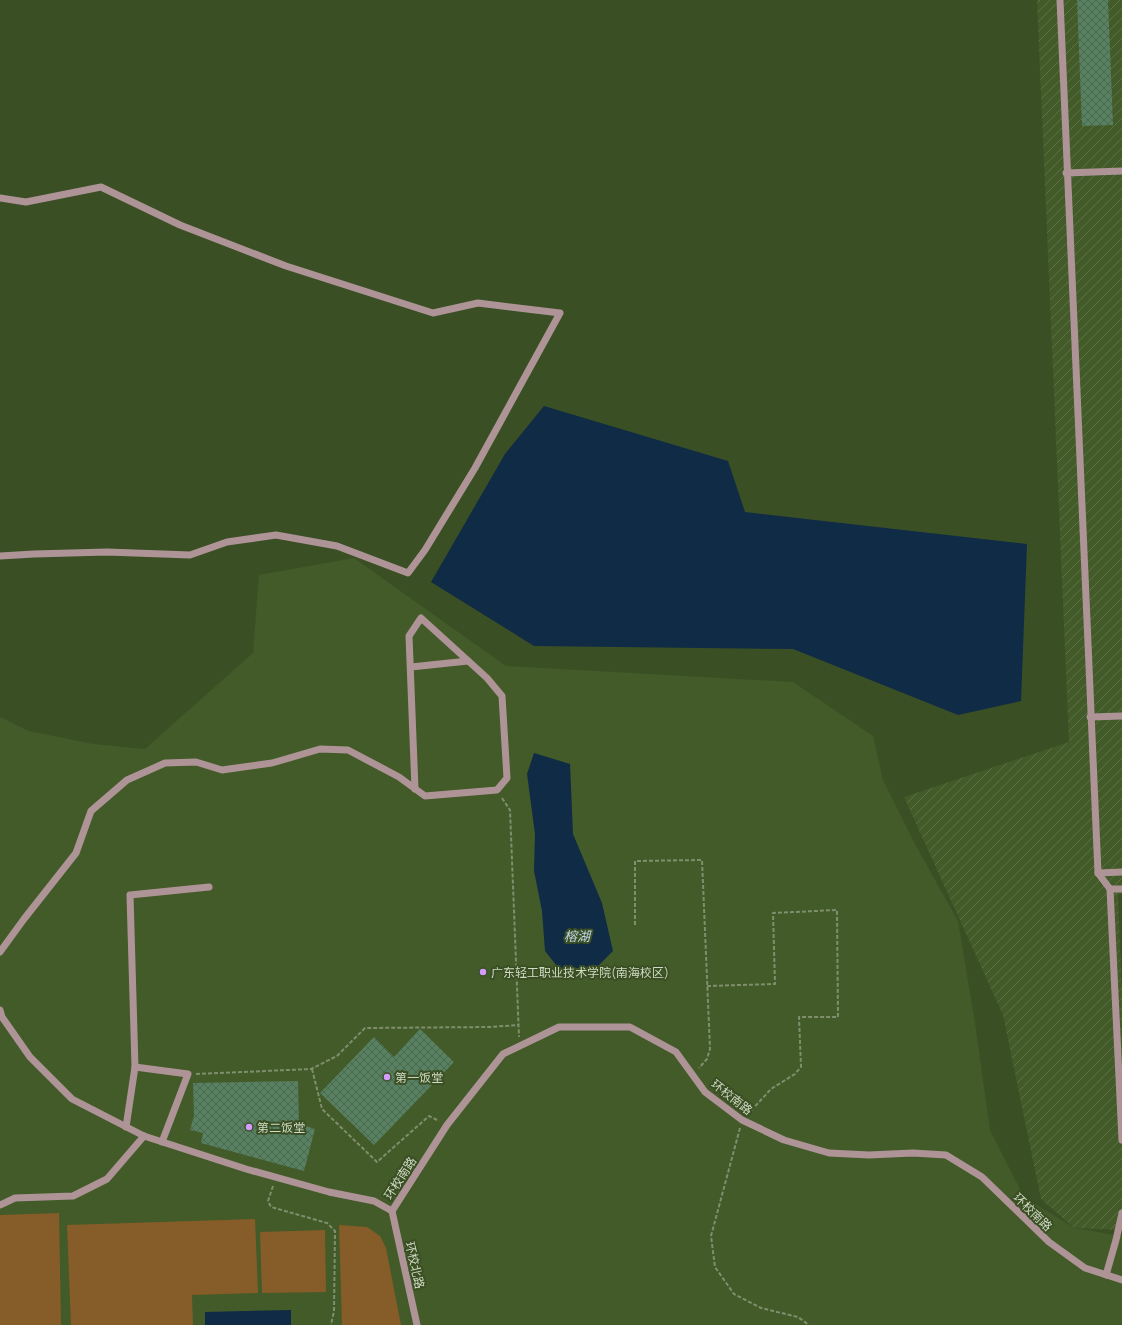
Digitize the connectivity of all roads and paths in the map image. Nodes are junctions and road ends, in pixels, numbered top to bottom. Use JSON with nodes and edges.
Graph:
{"nodes":[{"id":1,"x":1060,"y":0,"type":"edge"},
{"id":2,"x":1122,"y":171,"type":"edge"},
{"id":3,"x":1066,"y":174,"type":"junction"},
{"id":4,"x":0,"y":198,"type":"edge"},
{"id":5,"x":0,"y":556,"type":"edge"},
{"id":6,"x":468,"y":661,"type":"junction"},
{"id":7,"x":410,"y":667,"type":"junction"},
{"id":8,"x":1122,"y":716,"type":"edge"},
{"id":9,"x":1090,"y":717,"type":"junction"},
{"id":10,"x":415,"y":788,"type":"junction"},
{"id":11,"x":497,"y":790,"type":"junction"},
{"id":12,"x":1098,"y":872,"type":"junction"},
{"id":13,"x":1122,"y":872,"type":"edge"},
{"id":14,"x":209,"y":887,"type":"dead end"},
{"id":15,"x":1110,"y":889,"type":"junction"},
{"id":16,"x":1122,"y":889,"type":"edge"},
{"id":17,"x":636,"y":925,"type":"dead end"},
{"id":18,"x":0,"y":952,"type":"edge"},
{"id":19,"x":706,"y":986,"type":"junction"},
{"id":20,"x":0,"y":1010,"type":"edge"},
{"id":21,"x":518,"y":1024,"type":"junction"},
{"id":22,"x":519,"y":1047,"type":"junction"},
{"id":23,"x":1120,"y":1051,"type":"edge"},
{"id":24,"x":135,"y":1067,"type":"junction"},
{"id":25,"x":312,"y":1069,"type":"junction"},
{"id":26,"x":188,"y":1074,"type":"junction"},
{"id":27,"x":693,"y":1074,"type":"junction"},
{"id":28,"x":742,"y":1120,"type":"junction"},
{"id":29,"x":447,"y":1125,"type":"junction"},
{"id":30,"x":126,"y":1127,"type":"junction"},
{"id":31,"x":144,"y":1136,"type":"junction"},
{"id":32,"x":1122,"y":1140,"type":"edge"},
{"id":33,"x":162,"y":1142,"type":"junction"},
{"id":34,"x":276,"y":1177,"type":"junction"},
{"id":35,"x":0,"y":1205,"type":"edge"},
{"id":36,"x":392,"y":1211,"type":"junction"},
{"id":37,"x":1122,"y":1213,"type":"edge"},
{"id":38,"x":1119,"y":1241,"type":"edge"},
{"id":39,"x":1106,"y":1275,"type":"junction"},
{"id":40,"x":1122,"y":1280,"type":"edge"},
{"id":41,"x":331,"y":1325,"type":"edge"},
{"id":42,"x":418,"y":1325,"type":"edge"},
{"id":43,"x":809,"y":1325,"type":"edge"}],
"edges":[{"from":1,"to":3,"type":"street"},
{"from":2,"to":3,"type":"street"},
{"from":3,"to":9,"type":"street"},
{"from":4,"to":5,"type":"street"},
{"from":6,"to":7,"type":"street"},
{"from":6,"to":7,"type":"street"},
{"from":6,"to":11,"type":"street"},
{"from":7,"to":10,"type":"street"},
{"from":8,"to":9,"type":"street"},
{"from":9,"to":12,"type":"street"},
{"from":10,"to":11,"type":"street"},
{"from":10,"to":18,"type":"street"},
{"from":11,"to":21,"type":"path"},
{"from":12,"to":13,"type":"street"},
{"from":12,"to":15,"type":"street"},
{"from":14,"to":24,"type":"street"},
{"from":15,"to":16,"type":"street"},
{"from":15,"to":23,"type":"street"},
{"from":17,"to":19,"type":"path"},
{"from":19,"to":27,"type":"path"},
{"from":19,"to":28,"type":"path"},
{"from":20,"to":30,"type":"street"},
{"from":21,"to":22,"type":"path"},
{"from":21,"to":25,"type":"path"},
{"from":22,"to":27,"type":"street","name":"环校南路"},
{"from":22,"to":29,"type":"street","name":"环校南路"},
{"from":23,"to":32,"type":"street"},
{"from":24,"to":26,"type":"street"},
{"from":24,"to":30,"type":"street"},
{"from":25,"to":26,"type":"path"},
{"from":25,"to":29,"type":"path"},
{"from":26,"to":33,"type":"street"},
{"from":27,"to":28,"type":"street","name":"环校南路"},
{"from":28,"to":39,"type":"street","name":"环校南路"},
{"from":28,"to":43,"type":"path"},
{"from":29,"to":36,"type":"street","name":"环校南路"},
{"from":30,"to":31,"type":"street"},
{"from":31,"to":33,"type":"street"},
{"from":31,"to":35,"type":"street"},
{"from":33,"to":34,"type":"street"},
{"from":34,"to":36,"type":"street"},
{"from":34,"to":41,"type":"path"},
{"from":36,"to":42,"type":"street","name":"环校北路"},
{"from":37,"to":38,"type":"street"},
{"from":38,"to":39,"type":"street"},
{"from":39,"to":40,"type":"street","name":"环校南路"}]}
